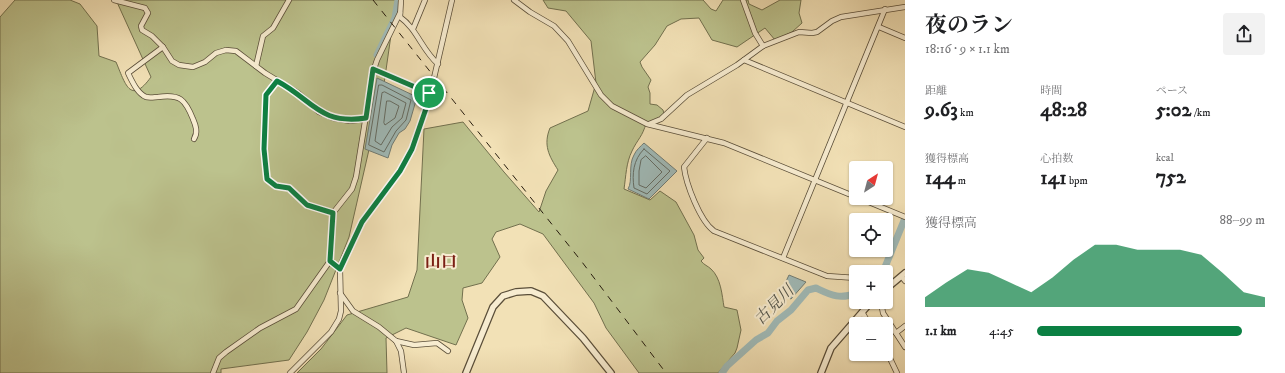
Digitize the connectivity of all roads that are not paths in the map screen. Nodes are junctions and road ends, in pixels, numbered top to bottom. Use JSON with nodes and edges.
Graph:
{"nodes":[{"id":1,"x":114,"y":0,"type":"edge"},
{"id":2,"x":289,"y":0,"type":"edge"},
{"id":3,"x":401,"y":0,"type":"edge"},
{"id":4,"x":425,"y":0,"type":"edge"},
{"id":5,"x":452,"y":0,"type":"edge"},
{"id":6,"x":514,"y":0,"type":"edge"},
{"id":7,"x":743,"y":0,"type":"edge"},
{"id":8,"x":905,"y":7,"type":"edge"},
{"id":9,"x":885,"y":9,"type":"junction"},
{"id":10,"x":400,"y":13,"type":"junction"},
{"id":11,"x":879,"y":27,"type":"junction"},
{"id":12,"x":413,"y":29,"type":"junction"},
{"id":13,"x":905,"y":38,"type":"edge"},
{"id":14,"x":763,"y":46,"type":"junction"},
{"id":15,"x":163,"y":47,"type":"junction"},
{"id":16,"x":744,"y":60,"type":"junction"},
{"id":17,"x":438,"y":64,"type":"junction"},
{"id":18,"x":256,"y":66,"type":"junction"},
{"id":19,"x":373,"y":69,"type":"junction"},
{"id":20,"x":277,"y":81,"type":"junction"},
{"id":21,"x":429,"y":93,"type":"junction"},
{"id":22,"x":846,"y":103,"type":"junction"},
{"id":23,"x":366,"y":118,"type":"junction"},
{"id":24,"x":647,"y":124,"type":"junction"},
{"id":25,"x":905,"y":127,"type":"edge"},
{"id":26,"x":707,"y":138,"type":"junction"},
{"id":27,"x":194,"y":139,"type":"dead end"},
{"id":28,"x":814,"y":180,"type":"junction"},
{"id":29,"x":849,"y":194,"type":"edge"},
{"id":30,"x":876,"y":205,"type":"edge"},
{"id":31,"x":333,"y":213,"type":"junction"},
{"id":32,"x":904,"y":217,"type":"edge"},
{"id":33,"x":783,"y":258,"type":"junction"},
{"id":34,"x":330,"y":261,"type":"junction"},
{"id":35,"x":340,"y":269,"type":"junction"},
{"id":36,"x":904,"y":277,"type":"edge"},
{"id":37,"x":849,"y":278,"type":"edge"},
{"id":38,"x":893,"y":284,"type":"edge"},
{"id":39,"x":340,"y":292,"type":"junction"},
{"id":40,"x":865,"y":309,"type":"edge"},
{"id":41,"x":882,"y":309,"type":"edge"},
{"id":42,"x":862,"y":312,"type":"junction"},
{"id":43,"x":865,"y":317,"type":"edge"},
{"id":44,"x":905,"y":326,"type":"edge"},
{"id":45,"x":896,"y":333,"type":"junction"},
{"id":46,"x":396,"y":341,"type":"junction"},
{"id":47,"x":905,"y":347,"type":"edge"},
{"id":48,"x":448,"y":351,"type":"dead end"},
{"id":49,"x":891,"y":361,"type":"edge"},
{"id":50,"x":213,"y":373,"type":"edge"},
{"id":51,"x":290,"y":373,"type":"edge"},
{"id":52,"x":404,"y":373,"type":"edge"},
{"id":53,"x":466,"y":373,"type":"edge"},
{"id":54,"x":611,"y":373,"type":"edge"},
{"id":55,"x":820,"y":373,"type":"edge"},
{"id":56,"x":897,"y":373,"type":"edge"}],
"edges":[{"from":1,"to":15,"type":"street"},
{"from":2,"to":18,"type":"street"},
{"from":3,"to":10,"type":"street"},
{"from":4,"to":12,"type":"street"},
{"from":5,"to":17,"type":"street"},
{"from":6,"to":24,"type":"street"},
{"from":7,"to":14,"type":"street"},
{"from":8,"to":9,"type":"street"},
{"from":9,"to":11,"type":"street"},
{"from":9,"to":14,"type":"street"},
{"from":10,"to":12,"type":"street"},
{"from":10,"to":19,"type":"street"},
{"from":11,"to":13,"type":"street"},
{"from":11,"to":22,"type":"street"},
{"from":12,"to":17,"type":"street"},
{"from":14,"to":16,"type":"street"},
{"from":15,"to":18,"type":"street"},
{"from":15,"to":27,"type":"street"},
{"from":16,"to":22,"type":"street"},
{"from":16,"to":24,"type":"street"},
{"from":17,"to":21,"type":"street"},
{"from":18,"to":20,"type":"street"},
{"from":19,"to":21,"type":"street"},
{"from":19,"to":23,"type":"street"},
{"from":20,"to":23,"type":"street"},
{"from":20,"to":31,"type":"street"},
{"from":21,"to":35,"type":"street"},
{"from":22,"to":25,"type":"street"},
{"from":22,"to":28,"type":"street"},
{"from":23,"to":31,"type":"street"},
{"from":24,"to":26,"type":"street"},
{"from":26,"to":28,"type":"street"},
{"from":26,"to":33,"type":"street"},
{"from":28,"to":29,"type":"street"},
{"from":28,"to":33,"type":"street"},
{"from":30,"to":32,"type":"street"},
{"from":31,"to":34,"type":"street"},
{"from":33,"to":37,"type":"street"},
{"from":34,"to":35,"type":"street"},
{"from":34,"to":50,"type":"street"},
{"from":35,"to":39,"type":"street"},
{"from":36,"to":38,"type":"street"},
{"from":39,"to":46,"type":"street"},
{"from":39,"to":51,"type":"street"},
{"from":40,"to":42,"type":"street"},
{"from":41,"to":45,"type":"street"},
{"from":42,"to":43,"type":"street"},
{"from":42,"to":55,"type":"street"},
{"from":44,"to":45,"type":"street"},
{"from":45,"to":47,"type":"street"},
{"from":46,"to":48,"type":"street"},
{"from":46,"to":52,"type":"street"},
{"from":49,"to":56,"type":"street"},
{"from":53,"to":54,"type":"street"}]}
